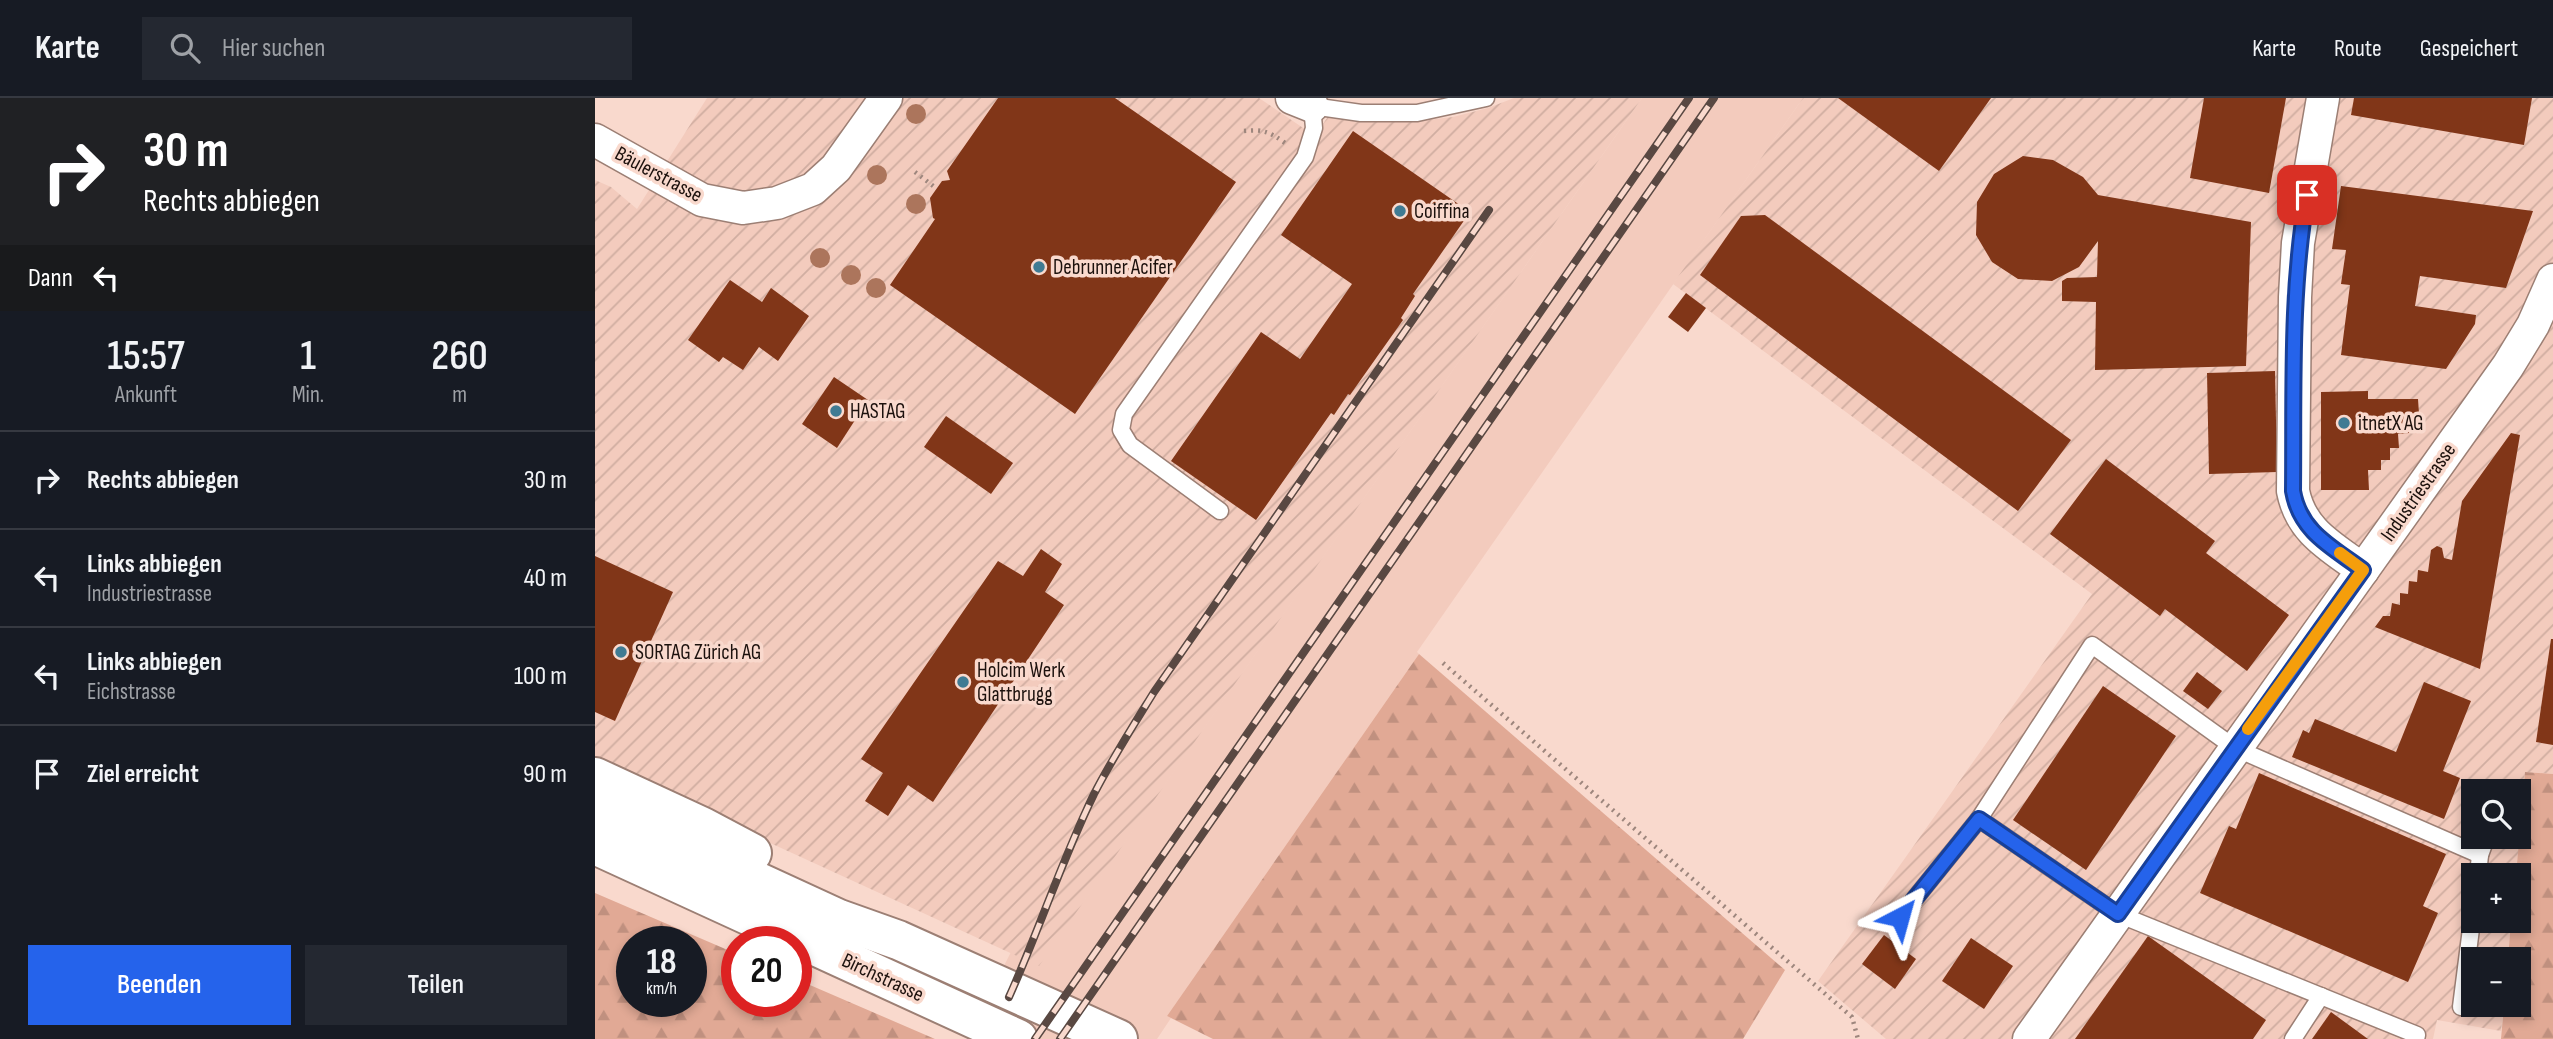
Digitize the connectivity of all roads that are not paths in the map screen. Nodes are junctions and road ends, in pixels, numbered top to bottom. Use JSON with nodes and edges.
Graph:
{"nodes":[{"id":1,"x":886,"y":98,"type":"edge"},
{"id":2,"x":1486,"y":98,"type":"edge"},
{"id":3,"x":2323,"y":98,"type":"edge"},
{"id":4,"x":1302,"y":102,"type":"edge"},
{"id":5,"x":595,"y":140,"type":"edge"},
{"id":6,"x":2553,"y":280,"type":"edge"},
{"id":7,"x":1220,"y":511,"type":"dead end"},
{"id":8,"x":2363,"y":570,"type":"junction"},
{"id":9,"x":2235,"y":748,"type":"junction"},
{"id":10,"x":595,"y":777,"type":"edge"},
{"id":11,"x":595,"y":807,"type":"edge"},
{"id":12,"x":1979,"y":819,"type":"junction"},
{"id":13,"x":595,"y":845,"type":"edge"},
{"id":14,"x":2482,"y":849,"type":"edge"},
{"id":15,"x":2480,"y":855,"type":"junction"},
{"id":16,"x":2479,"y":863,"type":"edge"},
{"id":17,"x":2118,"y":914,"type":"junction"},
{"id":18,"x":1900,"y":917,"type":"dead end"},
{"id":19,"x":898,"y":940,"type":"junction"},
{"id":20,"x":2321,"y":996,"type":"junction"},
{"id":21,"x":1019,"y":1039,"type":"edge"},
{"id":22,"x":1118,"y":1039,"type":"edge"},
{"id":23,"x":2029,"y":1039,"type":"edge"},
{"id":24,"x":2293,"y":1039,"type":"edge"},
{"id":25,"x":2416,"y":1039,"type":"edge"}],
"edges":[{"from":1,"to":5,"type":"street","name":"Bäulerstrasse"},
{"from":2,"to":4,"type":"lane"},
{"from":3,"to":8,"type":"street"},
{"from":4,"to":7,"type":"lane"},
{"from":6,"to":8,"type":"street","name":"Industriestrasse"},
{"from":8,"to":9,"type":"street","name":"Industriestrasse"},
{"from":9,"to":12,"type":"lane"},
{"from":9,"to":15,"type":"lane"},
{"from":9,"to":17,"type":"street","name":"Industriestrasse"},
{"from":10,"to":19,"type":"main road","name":"Birchstrasse"},
{"from":11,"to":19,"type":"main road","name":"Birchstrasse"},
{"from":12,"to":17,"type":"lane"},
{"from":12,"to":18,"type":"lane"},
{"from":13,"to":21,"type":"main road","name":"Birchstrasse"},
{"from":14,"to":15,"type":"lane"},
{"from":15,"to":16,"type":"lane"},
{"from":17,"to":20,"type":"lane"},
{"from":17,"to":23,"type":"street","name":"Industriestrasse"},
{"from":19,"to":22,"type":"main road","name":"Birchstrasse"},
{"from":20,"to":24,"type":"lane"},
{"from":20,"to":25,"type":"lane"}]}
